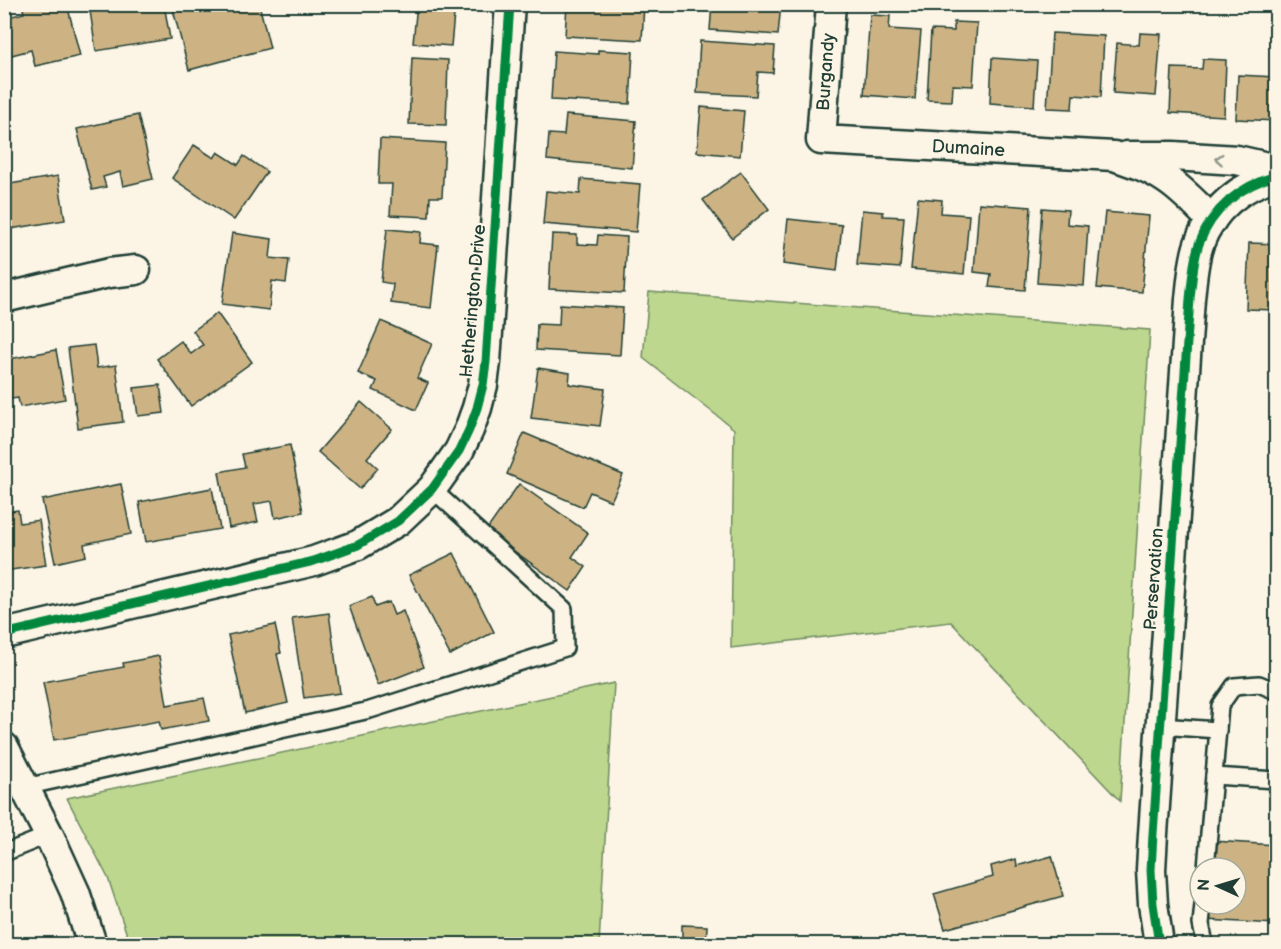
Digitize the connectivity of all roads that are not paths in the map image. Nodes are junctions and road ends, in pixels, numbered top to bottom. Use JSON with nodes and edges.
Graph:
{"nodes":[{"id":1,"x":510,"y":4,"type":"edge"},
{"id":2,"x":831,"y":4,"type":"edge"},
{"id":3,"x":821,"y":140,"type":"joint"},
{"id":4,"x":1114,"y":156,"type":"junction"},
{"id":5,"x":1276,"y":168,"type":"edge"},
{"id":6,"x":1276,"y":176,"type":"edge"},
{"id":7,"x":1212,"y":220,"type":"junction"},
{"id":8,"x":136,"y":270,"type":"dead end"},
{"id":9,"x":4,"y":298,"type":"edge"},
{"id":10,"x":432,"y":489,"type":"junction"},
{"id":11,"x":4,"y":633,"type":"edge"},
{"id":12,"x":1276,"y":691,"type":"edge"},
{"id":13,"x":1160,"y":726,"type":"junction"},
{"id":14,"x":1218,"y":730,"type":"junction"},
{"id":15,"x":4,"y":747,"type":"edge"},
{"id":16,"x":1214,"y":776,"type":"junction"},
{"id":17,"x":1276,"y":780,"type":"edge"},
{"id":18,"x":25,"y":787,"type":"junction"},
{"id":19,"x":49,"y":835,"type":"junction"},
{"id":20,"x":4,"y":853,"type":"edge"},
{"id":21,"x":1207,"y":856,"type":"edge"},
{"id":22,"x":1202,"y":916,"type":"edge"},
{"id":23,"x":92,"y":945,"type":"edge"},
{"id":24,"x":1159,"y":945,"type":"edge"},
{"id":25,"x":1205,"y":945,"type":"edge"}],
"edges":[{"from":1,"to":10,"type":"street","name":"Hetherington Drive"},
{"from":2,"to":3,"type":"street","name":"Burgandy"},
{"from":3,"to":4,"type":"street","name":"Dumaine"},
{"from":5,"to":4,"type":"street","name":"Dumaine","one_way":true},
{"from":4,"to":7,"type":"street","name":"Dumaine"},
{"from":6,"to":7,"type":"street"},
{"from":7,"to":13,"type":"street","name":"Perservation"},
{"from":8,"to":9,"type":"street"},
{"from":10,"to":11,"type":"street","name":"Hetherington Drive"},
{"from":10,"to":18,"type":"lane"},
{"from":12,"to":14,"type":"lane"},
{"from":13,"to":14,"type":"lane"},
{"from":13,"to":24,"type":"street","name":"Perservation"},
{"from":14,"to":16,"type":"lane"},
{"from":15,"to":18,"type":"street"},
{"from":16,"to":17,"type":"lane"},
{"from":16,"to":21,"type":"lane"},
{"from":18,"to":19,"type":"street"},
{"from":19,"to":20,"type":"lane"},
{"from":19,"to":23,"type":"street"},
{"from":22,"to":25,"type":"lane"}]}
